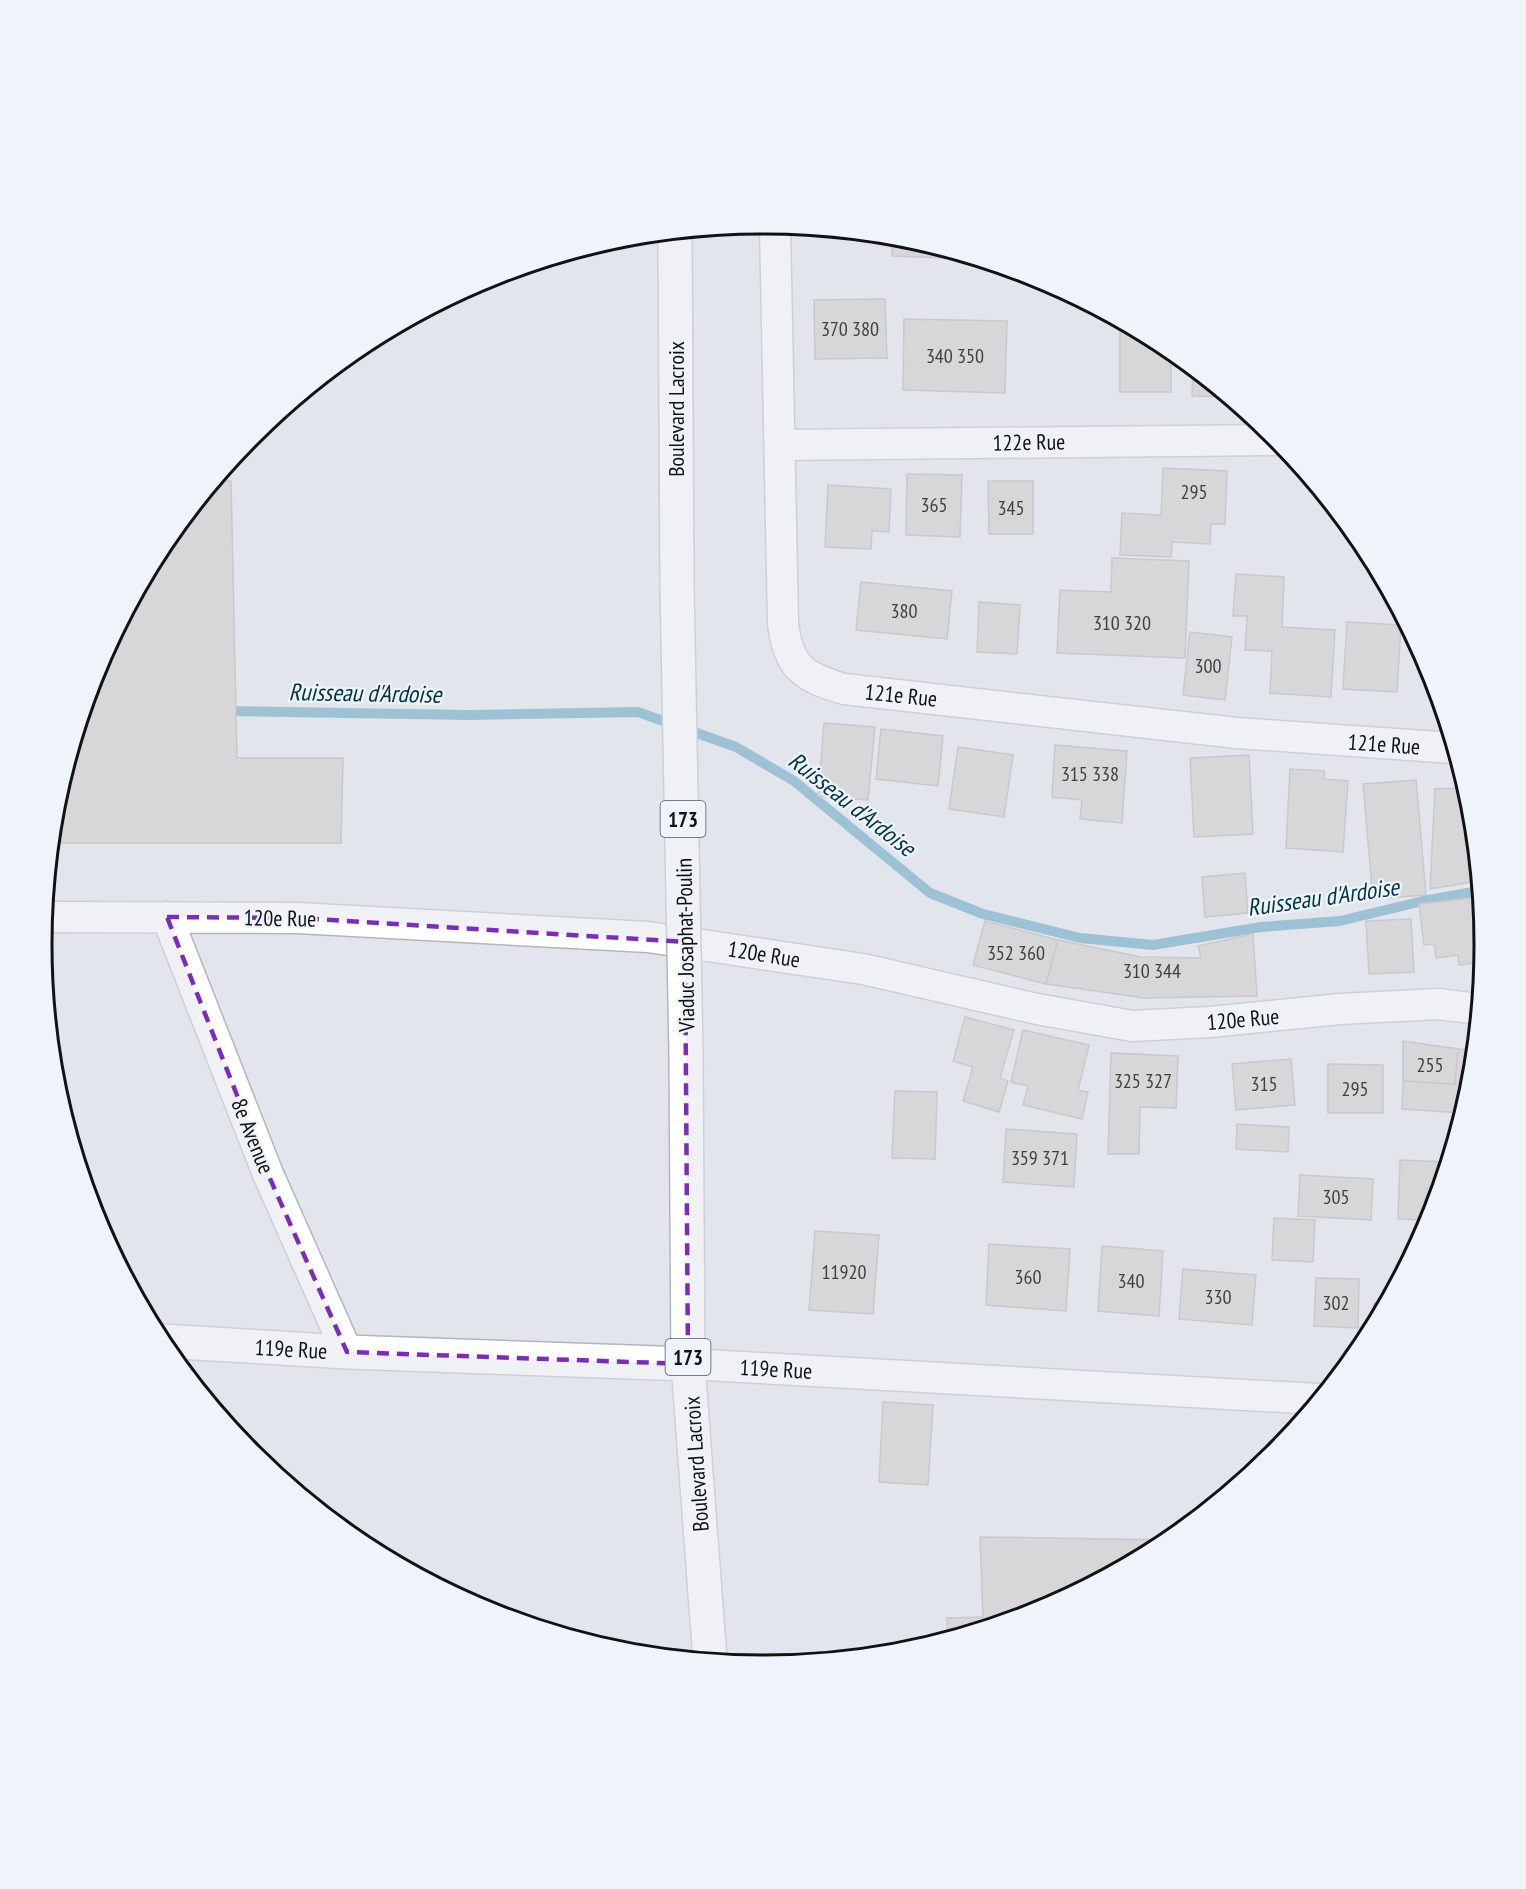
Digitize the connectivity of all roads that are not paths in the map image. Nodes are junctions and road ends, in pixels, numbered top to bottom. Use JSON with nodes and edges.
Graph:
{"nodes":[{"id":1,"x":774,"y":234,"type":"edge"},
{"id":2,"x":675,"y":240,"type":"edge"},
{"id":3,"x":1263,"y":440,"type":"edge"},
{"id":4,"x":781,"y":445,"type":"junction"},
{"id":5,"x":677,"y":586,"type":"joint"},
{"id":6,"x":1445,"y":747,"type":"edge"},
{"id":7,"x":53,"y":917,"type":"edge"},
{"id":8,"x":167,"y":917,"type":"junction"},
{"id":9,"x":1470,"y":1008,"type":"edge"},
{"id":10,"x":686,"y":1052,"type":"joint"},
{"id":11,"x":174,"y":1342,"type":"edge"},
{"id":12,"x":347,"y":1352,"type":"junction"},
{"id":13,"x":688,"y":1365,"type":"junction"},
{"id":14,"x":1309,"y":1399,"type":"edge"},
{"id":15,"x":709,"y":1652,"type":"edge"}],
"edges":[{"from":1,"to":4,"type":"street","name":"121e Rue"},
{"from":2,"to":5,"type":"main road","name":"Boulevard Lacroix","number":"173"},
{"from":3,"to":4,"type":"street","name":"122e Rue"},
{"from":4,"to":6,"type":"street","name":"121e Rue"},
{"from":5,"to":10,"type":"main road","name":"Viaduc Josaphat-Poulin","number":"173","bridge":true},
{"from":7,"to":8,"type":"street","name":"120e Rue"},
{"from":8,"to":9,"type":"street","name":"120e Rue"},
{"from":8,"to":12,"type":"street","name":"8e Avenue"},
{"from":10,"to":13,"type":"main road","name":"Boulevard Lacroix","number":"173"},
{"from":11,"to":12,"type":"main road","name":"119e Rue"},
{"from":12,"to":13,"type":"main road","name":"119e Rue"},
{"from":13,"to":14,"type":"street","name":"119e Rue"},
{"from":13,"to":15,"type":"main road","name":"Boulevard Lacroix","number":"173"}]}
